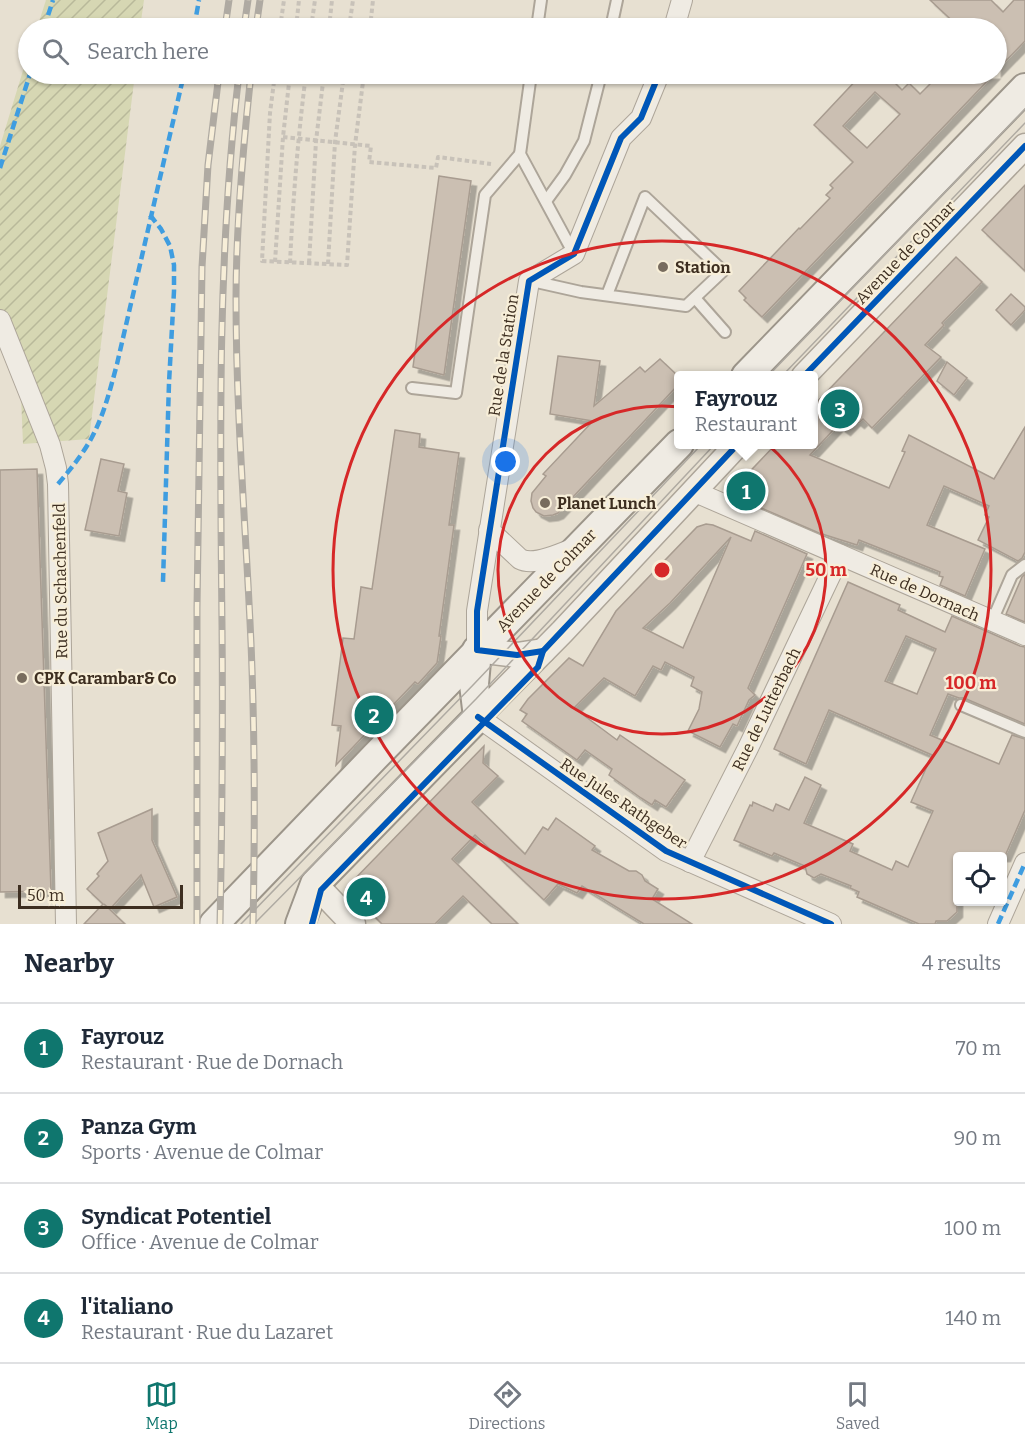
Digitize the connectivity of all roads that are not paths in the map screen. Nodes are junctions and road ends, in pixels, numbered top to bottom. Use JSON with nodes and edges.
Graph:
{"nodes":[{"id":1,"x":541,"y":0,"type":"edge"},
{"id":2,"x":617,"y":0,"type":"edge"},
{"id":3,"x":682,"y":0,"type":"edge"},
{"id":4,"x":538,"y":18,"type":"edge"},
{"id":5,"x":613,"y":18,"type":"edge"},
{"id":6,"x":677,"y":18,"type":"edge"},
{"id":7,"x":530,"y":84,"type":"edge"},
{"id":8,"x":598,"y":84,"type":"edge"},
{"id":9,"x":655,"y":84,"type":"edge"},
{"id":10,"x":1025,"y":88,"type":"edge"},
{"id":11,"x":1025,"y":146,"type":"edge"},
{"id":12,"x":520,"y":154,"type":"junction"},
{"id":13,"x":546,"y":201,"type":"junction"},
{"id":14,"x":574,"y":254,"type":"junction"},
{"id":15,"x":529,"y":280,"type":"junction"},
{"id":16,"x":607,"y":295,"type":"junction"},
{"id":17,"x":695,"y":298,"type":"junction"},
{"id":18,"x":0,"y":320,"type":"edge"},
{"id":19,"x":725,"y":332,"type":"dead end"},
{"id":20,"x":750,"y":371,"type":"edge"},
{"id":21,"x":808,"y":371,"type":"edge"},
{"id":22,"x":412,"y":388,"type":"dead end"},
{"id":23,"x":674,"y":449,"type":"edge"},
{"id":24,"x":733,"y":449,"type":"edge"},
{"id":25,"x":693,"y":491,"type":"junction"},
{"id":26,"x":489,"y":530,"type":"junction"},
{"id":27,"x":580,"y":546,"type":"junction"},
{"id":28,"x":840,"y":555,"type":"junction"},
{"id":29,"x":1025,"y":565,"type":"edge"},
{"id":30,"x":992,"y":621,"type":"junction"},
{"id":31,"x":1025,"y":635,"type":"edge"},
{"id":32,"x":477,"y":650,"type":"junction"},
{"id":33,"x":543,"y":651,"type":"junction"},
{"id":34,"x":961,"y":705,"type":"dead end"},
{"id":35,"x":478,"y":717,"type":"junction"},
{"id":36,"x":1025,"y":732,"type":"edge"},
{"id":37,"x":280,"y":855,"type":"junction"},
{"id":38,"x":690,"y":862,"type":"junction"},
{"id":39,"x":1025,"y":863,"type":"edge"},
{"id":40,"x":315,"y":884,"type":"junction"},
{"id":41,"x":66,"y":924,"type":"edge"},
{"id":42,"x":214,"y":924,"type":"edge"},
{"id":43,"x":300,"y":924,"type":"edge"},
{"id":44,"x":353,"y":924,"type":"edge"},
{"id":45,"x":831,"y":924,"type":"edge"},
{"id":46,"x":998,"y":924,"type":"edge"}],
"edges":[{"from":1,"to":4,"type":"lane"},
{"from":2,"to":5,"type":"lane"},
{"from":3,"to":6,"type":"street"},
{"from":7,"to":12,"type":"lane"},
{"from":8,"to":13,"type":"lane"},
{"from":9,"to":14,"type":"street"},
{"from":10,"to":20,"type":"main road","name":"Avenue de Colmar"},
{"from":11,"to":21,"type":"street","name":"Avenue de Colmar"},
{"from":12,"to":13,"type":"lane"},
{"from":12,"to":22,"type":"lane"},
{"from":13,"to":14,"type":"lane"},
{"from":14,"to":15,"type":"street","name":"Rue de la Station"},
{"from":15,"to":16,"type":"lane"},
{"from":15,"to":26,"type":"street","name":"Rue de la Station"},
{"from":16,"to":17,"type":"lane"},
{"from":16,"to":17,"type":"lane"},
{"from":17,"to":19,"type":"lane"},
{"from":18,"to":41,"type":"street","name":"Rue du Schachenfeld"},
{"from":23,"to":27,"type":"main road","name":"Avenue de Colmar"},
{"from":24,"to":25,"type":"street"},
{"from":25,"to":28,"type":"street","name":"Rue de Dornach"},
{"from":25,"to":33,"type":"street"},
{"from":26,"to":27,"type":"street"},
{"from":26,"to":32,"type":"street","name":"Rue de la Station"},
{"from":27,"to":32,"type":"main road","name":"Avenue de Colmar"},
{"from":28,"to":30,"type":"street","name":"Rue de Dornach"},
{"from":28,"to":38,"type":"street","name":"Rue de Lutterbach"},
{"from":29,"to":30,"type":"lane"},
{"from":30,"to":31,"type":"street","name":"Rue de Dornach"},
{"from":32,"to":33,"type":"street"},
{"from":32,"to":35,"type":"main road"},
{"from":32,"to":37,"type":"main road","name":"Avenue de Colmar"},
{"from":33,"to":35,"type":"street"},
{"from":34,"to":36,"type":"lane"},
{"from":35,"to":38,"type":"street","name":"Rue Jules Rathgeber"},
{"from":35,"to":40,"type":"main road"},
{"from":37,"to":40,"type":"main road"},
{"from":37,"to":42,"type":"main road","name":"Avenue de Colmar"},
{"from":38,"to":45,"type":"street","name":"Rue Jules Rathgeber"},
{"from":39,"to":46,"type":"street"},
{"from":40,"to":43,"type":"main road"},
{"from":40,"to":44,"type":"street"}]}
